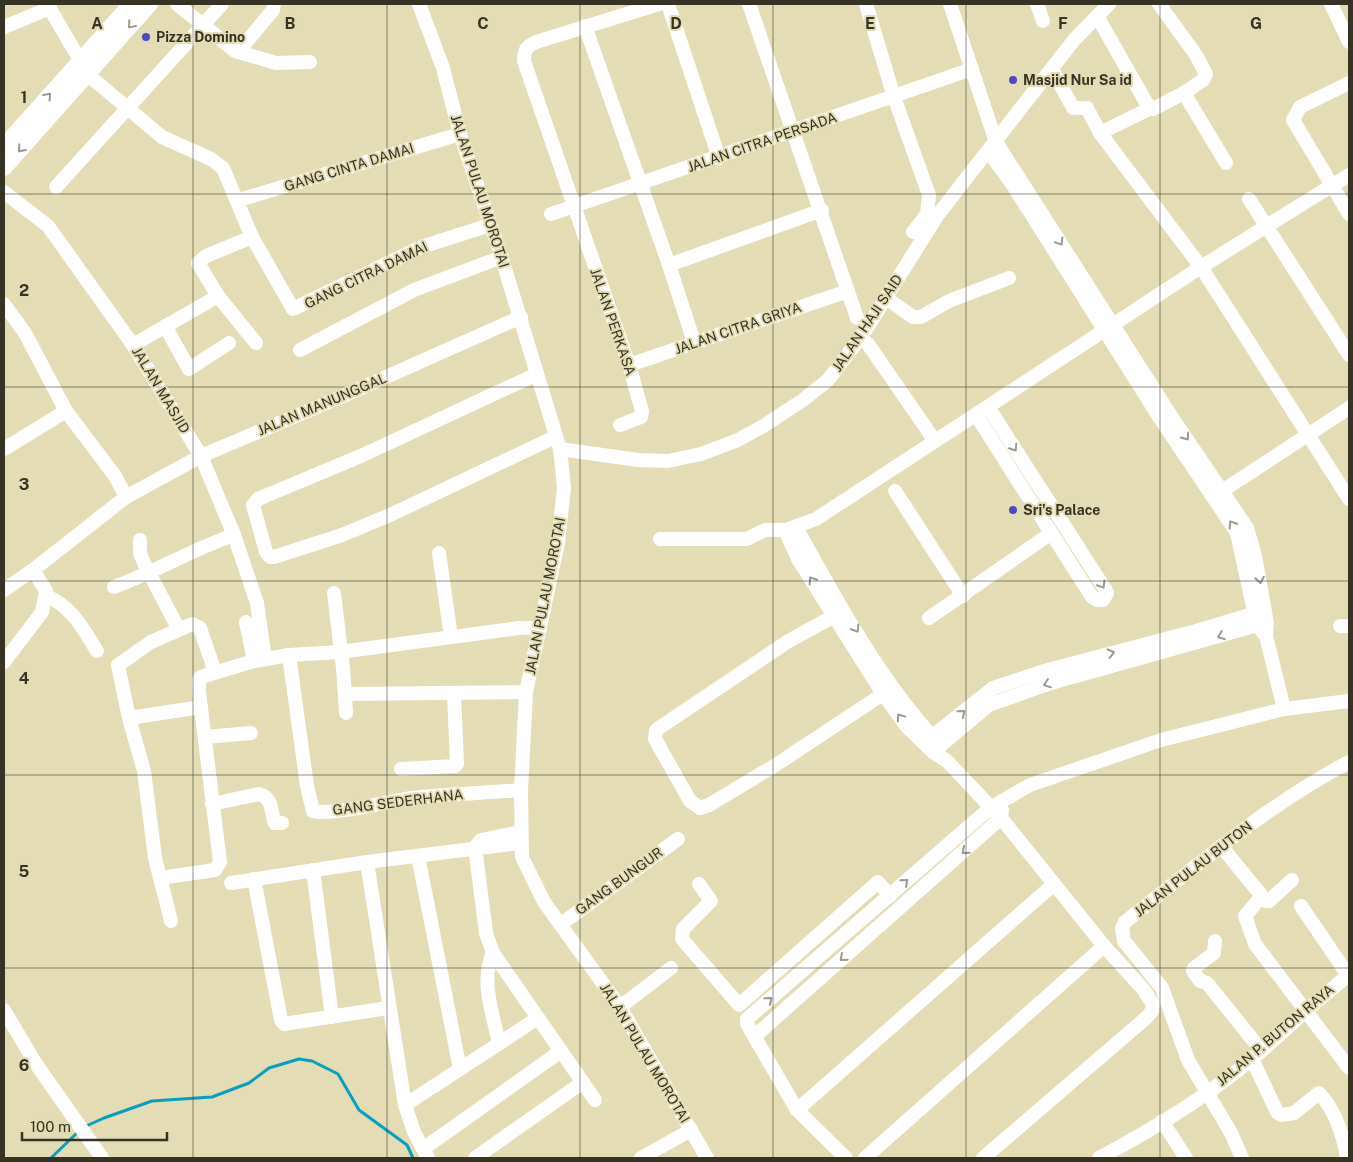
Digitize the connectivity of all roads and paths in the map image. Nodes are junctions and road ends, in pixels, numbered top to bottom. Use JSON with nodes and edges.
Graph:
{"nodes":[{"id":1,"x":131,"y":4,"type":"edge"},
{"id":2,"x":150,"y":4,"type":"edge"},
{"id":3,"x":177,"y":4,"type":"edge"},
{"id":4,"x":222,"y":4,"type":"edge"},
{"id":5,"x":274,"y":4,"type":"edge"},
{"id":6,"x":419,"y":4,"type":"edge"},
{"id":7,"x":659,"y":4,"type":"edge"},
{"id":8,"x":668,"y":4,"type":"edge"},
{"id":9,"x":750,"y":4,"type":"edge"},
{"id":10,"x":866,"y":4,"type":"edge"},
{"id":11,"x":950,"y":4,"type":"edge"},
{"id":12,"x":1037,"y":4,"type":"edge"},
{"id":13,"x":1109,"y":4,"type":"edge"},
{"id":14,"x":1159,"y":4,"type":"edge"},
{"id":15,"x":1331,"y":4,"type":"edge"},
{"id":16,"x":48,"y":6,"type":"edge"},
{"id":17,"x":1097,"y":16,"type":"junction"},
{"id":18,"x":1043,"y":21,"type":"dead end"},
{"id":19,"x":204,"y":24,"type":"junction"},
{"id":20,"x":585,"y":26,"type":"junction"},
{"id":21,"x":4,"y":27,"type":"edge"},
{"id":22,"x":1349,"y":42,"type":"edge"},
{"id":23,"x":238,"y":52,"type":"junction"},
{"id":24,"x":310,"y":62,"type":"dead end"},
{"id":25,"x":84,"y":67,"type":"junction"},
{"id":26,"x":1052,"y":68,"type":"junction"},
{"id":27,"x":972,"y":69,"type":"junction"},
{"id":28,"x":1349,"y":83,"type":"edge"},
{"id":29,"x":1184,"y":93,"type":"junction"},
{"id":30,"x":894,"y":97,"type":"junction"},
{"id":31,"x":1152,"y":108,"type":"junction"},
{"id":32,"x":127,"y":110,"type":"junction"},
{"id":33,"x":793,"y":132,"type":"junction"},
{"id":34,"x":1100,"y":133,"type":"junction"},
{"id":35,"x":460,"y":134,"type":"junction"},
{"id":36,"x":4,"y":142,"type":"edge"},
{"id":37,"x":995,"y":143,"type":"junction"},
{"id":38,"x":719,"y":158,"type":"junction"},
{"id":39,"x":1226,"y":163,"type":"dead end"},
{"id":40,"x":4,"y":168,"type":"edge"},
{"id":41,"x":1349,"y":175,"type":"edge"},
{"id":42,"x":639,"y":184,"type":"junction"},
{"id":43,"x":1330,"y":185,"type":"junction"},
{"id":44,"x":56,"y":187,"type":"dead end"},
{"id":45,"x":4,"y":192,"type":"edge"},
{"id":46,"x":1250,"y":199,"type":"dead end"},
{"id":47,"x":239,"y":200,"type":"junction"},
{"id":48,"x":574,"y":206,"type":"junction"},
{"id":49,"x":822,"y":210,"type":"junction"},
{"id":50,"x":551,"y":214,"type":"dead end"},
{"id":51,"x":1349,"y":214,"type":"edge"},
{"id":52,"x":490,"y":225,"type":"junction"},
{"id":53,"x":1268,"y":226,"type":"junction"},
{"id":54,"x":913,"y":232,"type":"dead end"},
{"id":55,"x":252,"y":237,"type":"junction"},
{"id":56,"x":502,"y":256,"type":"junction"},
{"id":57,"x":669,"y":265,"type":"junction"},
{"id":58,"x":1201,"y":267,"type":"junction"},
{"id":59,"x":1009,"y":278,"type":"dead end"},
{"id":60,"x":848,"y":291,"type":"junction"},
{"id":61,"x":218,"y":296,"type":"junction"},
{"id":62,"x":886,"y":298,"type":"junction"},
{"id":63,"x":4,"y":304,"type":"edge"},
{"id":64,"x":521,"y":317,"type":"junction"},
{"id":65,"x":857,"y":318,"type":"dead end"},
{"id":66,"x":165,"y":326,"type":"junction"},
{"id":67,"x":1109,"y":328,"type":"junction"},
{"id":68,"x":694,"y":342,"type":"junction"},
{"id":69,"x":229,"y":343,"type":"dead end"},
{"id":70,"x":256,"y":343,"type":"dead end"},
{"id":71,"x":868,"y":344,"type":"dead end"},
{"id":72,"x":133,"y":345,"type":"junction"},
{"id":73,"x":300,"y":350,"type":"dead end"},
{"id":74,"x":1349,"y":355,"type":"edge"},
{"id":75,"x":629,"y":365,"type":"junction"},
{"id":76,"x":537,"y":374,"type":"junction"},
{"id":77,"x":1349,"y":408,"type":"edge"},
{"id":78,"x":66,"y":411,"type":"junction"},
{"id":79,"x":982,"y":411,"type":"junction"},
{"id":80,"x":620,"y":425,"type":"dead end"},
{"id":81,"x":1308,"y":433,"type":"junction"},
{"id":82,"x":934,"y":441,"type":"junction"},
{"id":83,"x":558,"y":443,"type":"junction"},
{"id":84,"x":4,"y":449,"type":"edge"},
{"id":85,"x":201,"y":456,"type":"junction"},
{"id":86,"x":895,"y":491,"type":"dead end"},
{"id":87,"x":1218,"y":493,"type":"junction"},
{"id":88,"x":126,"y":497,"type":"junction"},
{"id":89,"x":1349,"y":499,"type":"edge"},
{"id":90,"x":790,"y":528,"type":"junction"},
{"id":91,"x":1050,"y":534,"type":"junction"},
{"id":92,"x":234,"y":535,"type":"junction"},
{"id":93,"x":660,"y":539,"type":"dead end"},
{"id":94,"x":140,"y":540,"type":"dead end"},
{"id":95,"x":439,"y":553,"type":"dead end"},
{"id":96,"x":33,"y":570,"type":"junction"},
{"id":97,"x":150,"y":574,"type":"junction"},
{"id":98,"x":114,"y":587,"type":"dead end"},
{"id":99,"x":4,"y":590,"type":"edge"},
{"id":100,"x":334,"y":593,"type":"dead end"},
{"id":101,"x":46,"y":596,"type":"junction"},
{"id":102,"x":963,"y":596,"type":"junction"},
{"id":103,"x":834,"y":616,"type":"junction"},
{"id":104,"x":929,"y":618,"type":"dead end"},
{"id":105,"x":1262,"y":621,"type":"junction"},
{"id":106,"x":246,"y":622,"type":"dead end"},
{"id":107,"x":178,"y":628,"type":"junction"},
{"id":108,"x":540,"y":628,"type":"junction"},
{"id":109,"x":451,"y":637,"type":"junction"},
{"id":110,"x":97,"y":651,"type":"dead end"},
{"id":111,"x":340,"y":652,"type":"junction"},
{"id":112,"x":289,"y":655,"type":"junction"},
{"id":113,"x":260,"y":660,"type":"junction"},
{"id":114,"x":4,"y":662,"type":"edge"},
{"id":115,"x":215,"y":672,"type":"junction"},
{"id":116,"x":526,"y":692,"type":"junction"},
{"id":117,"x":346,"y":694,"type":"junction"},
{"id":118,"x":454,"y":694,"type":"junction"},
{"id":119,"x":883,"y":694,"type":"junction"},
{"id":120,"x":1349,"y":701,"type":"edge"},
{"id":121,"x":201,"y":707,"type":"junction"},
{"id":122,"x":1284,"y":709,"type":"junction"},
{"id":123,"x":346,"y":713,"type":"dead end"},
{"id":124,"x":129,"y":718,"type":"junction"},
{"id":125,"x":251,"y":733,"type":"dead end"},
{"id":126,"x":205,"y":737,"type":"junction"},
{"id":127,"x":933,"y":745,"type":"junction"},
{"id":128,"x":1349,"y":762,"type":"edge"},
{"id":129,"x":401,"y":769,"type":"dead end"},
{"id":130,"x":521,"y":790,"type":"junction"},
{"id":131,"x":212,"y":804,"type":"junction"},
{"id":132,"x":996,"y":805,"type":"junction"},
{"id":133,"x":1001,"y":818,"type":"junction"},
{"id":134,"x":282,"y":823,"type":"dead end"},
{"id":135,"x":520,"y":838,"type":"junction"},
{"id":136,"x":678,"y":839,"type":"dead end"},
{"id":137,"x":1221,"y":846,"type":"junction"},
{"id":138,"x":475,"y":847,"type":"junction"},
{"id":139,"x":418,"y":856,"type":"junction"},
{"id":140,"x":367,"y":862,"type":"junction"},
{"id":141,"x":313,"y":870,"type":"junction"},
{"id":142,"x":160,"y":878,"type":"junction"},
{"id":143,"x":254,"y":879,"type":"junction"},
{"id":144,"x":1292,"y":880,"type":"dead end"},
{"id":145,"x":231,"y":883,"type":"dead end"},
{"id":146,"x":699,"y":884,"type":"dead end"},
{"id":147,"x":1054,"y":884,"type":"junction"},
{"id":148,"x":890,"y":896,"type":"junction"},
{"id":149,"x":1262,"y":897,"type":"junction"},
{"id":150,"x":1302,"y":906,"type":"dead end"},
{"id":151,"x":171,"y":921,"type":"dead end"},
{"id":152,"x":560,"y":924,"type":"junction"},
{"id":153,"x":1215,"y":941,"type":"dead end"},
{"id":154,"x":1104,"y":946,"type":"junction"},
{"id":155,"x":493,"y":953,"type":"junction"},
{"id":156,"x":671,"y":968,"type":"dead end"},
{"id":157,"x":1349,"y":975,"type":"edge"},
{"id":158,"x":739,"y":1005,"type":"junction"},
{"id":159,"x":620,"y":1007,"type":"junction"},
{"id":160,"x":388,"y":1008,"type":"junction"},
{"id":161,"x":4,"y":1010,"type":"edge"},
{"id":162,"x":1307,"y":1010,"type":"junction"},
{"id":163,"x":332,"y":1017,"type":"junction"},
{"id":164,"x":538,"y":1018,"type":"junction"},
{"id":165,"x":747,"y":1019,"type":"junction"},
{"id":166,"x":755,"y":1036,"type":"junction"},
{"id":167,"x":499,"y":1043,"type":"junction"},
{"id":168,"x":561,"y":1051,"type":"junction"},
{"id":169,"x":1256,"y":1055,"type":"junction"},
{"id":170,"x":1349,"y":1068,"type":"edge"},
{"id":171,"x":460,"y":1069,"type":"junction"},
{"id":172,"x":583,"y":1082,"type":"junction"},
{"id":173,"x":1206,"y":1093,"type":"junction"},
{"id":174,"x":595,"y":1100,"type":"dead end"},
{"id":175,"x":405,"y":1105,"type":"junction"},
{"id":176,"x":797,"y":1110,"type":"junction"},
{"id":177,"x":1162,"y":1122,"type":"junction"},
{"id":178,"x":692,"y":1130,"type":"junction"},
{"id":179,"x":425,"y":1154,"type":"edge"},
{"id":180,"x":102,"y":1158,"type":"edge"},
{"id":181,"x":474,"y":1158,"type":"edge"},
{"id":182,"x":641,"y":1158,"type":"edge"},
{"id":183,"x":707,"y":1158,"type":"edge"},
{"id":184,"x":846,"y":1158,"type":"edge"},
{"id":185,"x":865,"y":1158,"type":"edge"},
{"id":186,"x":983,"y":1158,"type":"edge"},
{"id":187,"x":1099,"y":1158,"type":"edge"},
{"id":188,"x":1186,"y":1158,"type":"edge"},
{"id":189,"x":1242,"y":1158,"type":"edge"},
{"id":190,"x":1347,"y":1158,"type":"edge"}],
"edges":[{"from":1,"to":25,"type":"main road"},
{"from":2,"to":25,"type":"main road","one_way":true},
{"from":3,"to":19,"type":"street"},
{"from":4,"to":19,"type":"street"},
{"from":5,"to":23,"type":"street"},
{"from":6,"to":35,"type":"street","name":"JALAN PULAU MOROTAI"},
{"from":7,"to":20,"type":"street"},
{"from":8,"to":38,"type":"street"},
{"from":9,"to":33,"type":"street"},
{"from":10,"to":30,"type":"street"},
{"from":11,"to":27,"type":"street"},
{"from":12,"to":18,"type":"street"},
{"from":13,"to":17,"type":"street","name":"JALAN HAJI SAID"},
{"from":14,"to":29,"type":"street"},
{"from":15,"to":22,"type":"street"},
{"from":16,"to":21,"type":"street"},
{"from":16,"to":25,"type":"street"},
{"from":17,"to":26,"type":"street","name":"JALAN HAJI SAID"},
{"from":17,"to":31,"type":"street"},
{"from":19,"to":23,"type":"street"},
{"from":19,"to":32,"type":"street"},
{"from":20,"to":42,"type":"street"},
{"from":20,"to":48,"type":"street","name":"JALAN PERKASA"},
{"from":23,"to":24,"type":"street"},
{"from":25,"to":32,"type":"street"},
{"from":36,"to":25,"type":"main road","one_way":true},
{"from":25,"to":40,"type":"main road","one_way":true},
{"from":26,"to":34,"type":"street"},
{"from":26,"to":37,"type":"street","name":"JALAN HAJI SAID"},
{"from":27,"to":30,"type":"street","name":"JALAN CITRA PERSADA"},
{"from":27,"to":37,"type":"street"},
{"from":28,"to":43,"type":"street"},
{"from":29,"to":31,"type":"street"},
{"from":29,"to":39,"type":"street"},
{"from":30,"to":33,"type":"street","name":"JALAN CITRA PERSADA"},
{"from":30,"to":54,"type":"street"},
{"from":31,"to":34,"type":"street"},
{"from":32,"to":44,"type":"street"},
{"from":32,"to":47,"type":"street"},
{"from":33,"to":38,"type":"street","name":"JALAN CITRA PERSADA"},
{"from":33,"to":49,"type":"street"},
{"from":34,"to":58,"type":"street"},
{"from":35,"to":47,"type":"street","name":"GANG CINTA DAMAI"},
{"from":35,"to":52,"type":"street","name":"JALAN PULAU MOROTAI"},
{"from":37,"to":62,"type":"street","name":"JALAN HAJI SAID"},
{"from":37,"to":67,"type":"street"},
{"from":38,"to":42,"type":"street","name":"JALAN CITRA PERSADA"},
{"from":41,"to":43,"type":"street"},
{"from":42,"to":48,"type":"street","name":"JALAN CITRA PERSADA"},
{"from":42,"to":57,"type":"street"},
{"from":43,"to":51,"type":"street"},
{"from":43,"to":53,"type":"street"},
{"from":45,"to":72,"type":"street","name":"JALAN MASJID"},
{"from":46,"to":53,"type":"street"},
{"from":47,"to":55,"type":"street"},
{"from":48,"to":50,"type":"street","name":"JALAN CITRA PERSADA"},
{"from":48,"to":75,"type":"street","name":"JALAN PERKASA"},
{"from":49,"to":57,"type":"street"},
{"from":49,"to":60,"type":"street"},
{"from":52,"to":55,"type":"street","name":"GANG CITRA DAMAI"},
{"from":52,"to":56,"type":"street","name":"JALAN PULAU MOROTAI"},
{"from":53,"to":58,"type":"street"},
{"from":53,"to":74,"type":"street"},
{"from":55,"to":61,"type":"street"},
{"from":56,"to":64,"type":"street","name":"JALAN PULAU MOROTAI"},
{"from":56,"to":73,"type":"street"},
{"from":57,"to":68,"type":"street"},
{"from":58,"to":67,"type":"street"},
{"from":58,"to":81,"type":"street"},
{"from":59,"to":62,"type":"street"},
{"from":60,"to":65,"type":"street"},
{"from":60,"to":68,"type":"street","name":"JALAN CITRA GRIYA"},
{"from":61,"to":66,"type":"street"},
{"from":61,"to":70,"type":"street"},
{"from":62,"to":83,"type":"street","name":"JALAN HAJI SAID"},
{"from":63,"to":78,"type":"street"},
{"from":64,"to":76,"type":"street","name":"JALAN PULAU MOROTAI"},
{"from":64,"to":85,"type":"street","name":"JALAN MANUNGGAL"},
{"from":66,"to":69,"type":"street"},
{"from":66,"to":72,"type":"street"},
{"from":67,"to":79,"type":"street"},
{"from":67,"to":87,"type":"street"},
{"from":68,"to":75,"type":"street","name":"JALAN CITRA GRIYA"},
{"from":71,"to":82,"type":"street"},
{"from":72,"to":85,"type":"street","name":"JALAN MASJID"},
{"from":75,"to":80,"type":"street","name":"JALAN PERKASA"},
{"from":76,"to":83,"type":"street","name":"JALAN PULAU MOROTAI"},
{"from":76,"to":83,"type":"street"},
{"from":77,"to":81,"type":"street"},
{"from":78,"to":84,"type":"street"},
{"from":78,"to":88,"type":"street"},
{"from":79,"to":82,"type":"street"},
{"from":79,"to":91,"type":"street"},
{"from":79,"to":91,"type":"street","one_way":true},
{"from":81,"to":87,"type":"street"},
{"from":81,"to":89,"type":"street"},
{"from":82,"to":90,"type":"street"},
{"from":83,"to":108,"type":"street","name":"JALAN PULAU MOROTAI"},
{"from":85,"to":88,"type":"street","name":"JALAN MANUNGGAL"},
{"from":85,"to":92,"type":"street","name":"JALAN MASJID"},
{"from":86,"to":102,"type":"street"},
{"from":87,"to":105,"type":"street"},
{"from":88,"to":96,"type":"street","name":"JALAN MANUNGGAL"},
{"from":90,"to":93,"type":"street"},
{"from":103,"to":90,"type":"street","one_way":true},
{"from":90,"to":127,"type":"street","one_way":true},
{"from":91,"to":102,"type":"street"},
{"from":92,"to":97,"type":"street"},
{"from":92,"to":113,"type":"street","name":"JALAN MASJID"},
{"from":94,"to":97,"type":"street"},
{"from":95,"to":109,"type":"street"},
{"from":96,"to":99,"type":"street","name":"JALAN MANUNGGAL"},
{"from":96,"to":101,"type":"street"},
{"from":97,"to":98,"type":"street"},
{"from":97,"to":107,"type":"street"},
{"from":100,"to":111,"type":"street"},
{"from":101,"to":110,"type":"street"},
{"from":101,"to":114,"type":"street"},
{"from":102,"to":104,"type":"street"},
{"from":103,"to":119,"type":"street"},
{"from":103,"to":119,"type":"street"},
{"from":105,"to":122,"type":"street"},
{"from":105,"to":127,"type":"street"},
{"from":106,"to":113,"type":"street"},
{"from":107,"to":115,"type":"street"},
{"from":107,"to":124,"type":"street"},
{"from":108,"to":109,"type":"street"},
{"from":108,"to":116,"type":"street","name":"JALAN PULAU MOROTAI"},
{"from":109,"to":111,"type":"street"},
{"from":111,"to":112,"type":"street"},
{"from":111,"to":117,"type":"street"},
{"from":112,"to":113,"type":"street"},
{"from":112,"to":130,"type":"street","name":"GANG SEDERHANA"},
{"from":113,"to":115,"type":"street"},
{"from":115,"to":121,"type":"street"},
{"from":116,"to":118,"type":"street"},
{"from":116,"to":130,"type":"street","name":"JALAN PULAU MOROTAI"},
{"from":117,"to":118,"type":"street"},
{"from":117,"to":123,"type":"street"},
{"from":118,"to":129,"type":"street"},
{"from":127,"to":119,"type":"street","one_way":true},
{"from":120,"to":122,"type":"street"},
{"from":121,"to":124,"type":"street"},
{"from":121,"to":126,"type":"street"},
{"from":122,"to":132,"type":"street"},
{"from":124,"to":142,"type":"street"},
{"from":125,"to":126,"type":"street"},
{"from":126,"to":131,"type":"street"},
{"from":127,"to":132,"type":"street"},
{"from":128,"to":137,"type":"street","name":"JALAN PULAU BUTON"},
{"from":130,"to":135,"type":"street","name":"JALAN PULAU MOROTAI"},
{"from":131,"to":134,"type":"street"},
{"from":131,"to":142,"type":"street"},
{"from":132,"to":133,"type":"street"},
{"from":148,"to":132,"type":"street","one_way":true},
{"from":133,"to":147,"type":"street"},
{"from":133,"to":166,"type":"street","one_way":true},
{"from":135,"to":138,"type":"street"},
{"from":135,"to":152,"type":"street","name":"JALAN PULAU MOROTAI"},
{"from":136,"to":152,"type":"street","name":"GANG BUNGUR"},
{"from":137,"to":149,"type":"street"},
{"from":137,"to":173,"type":"street","name":"JALAN PULAU BUTON"},
{"from":138,"to":139,"type":"street"},
{"from":138,"to":155,"type":"street"},
{"from":139,"to":140,"type":"street"},
{"from":139,"to":171,"type":"street"},
{"from":140,"to":141,"type":"street"},
{"from":140,"to":160,"type":"street"},
{"from":141,"to":143,"type":"street"},
{"from":141,"to":163,"type":"street"},
{"from":142,"to":151,"type":"street"},
{"from":143,"to":145,"type":"street"},
{"from":143,"to":163,"type":"street"},
{"from":144,"to":149,"type":"street"},
{"from":146,"to":158,"type":"street"},
{"from":147,"to":154,"type":"street"},
{"from":147,"to":176,"type":"street"},
{"from":148,"to":158,"type":"street"},
{"from":165,"to":148,"type":"street","one_way":true},
{"from":149,"to":162,"type":"street"},
{"from":150,"to":157,"type":"street"},
{"from":152,"to":159,"type":"street","name":"JALAN PULAU MOROTAI"},
{"from":153,"to":169,"type":"street"},
{"from":154,"to":185,"type":"street"},
{"from":154,"to":186,"type":"street"},
{"from":155,"to":164,"type":"street"},
{"from":155,"to":167,"type":"street"},
{"from":156,"to":159,"type":"street"},
{"from":157,"to":162,"type":"street","name":"JALAN P. BUTON RAYA"},
{"from":158,"to":165,"type":"street"},
{"from":159,"to":178,"type":"street","name":"JALAN PULAU MOROTAI"},
{"from":160,"to":163,"type":"street"},
{"from":160,"to":175,"type":"street"},
{"from":161,"to":180,"type":"street"},
{"from":162,"to":169,"type":"street","name":"JALAN P. BUTON RAYA"},
{"from":162,"to":170,"type":"street"},
{"from":164,"to":167,"type":"street"},
{"from":164,"to":168,"type":"street"},
{"from":165,"to":166,"type":"street"},
{"from":166,"to":176,"type":"street"},
{"from":167,"to":171,"type":"street"},
{"from":168,"to":172,"type":"street"},
{"from":168,"to":179,"type":"street"},
{"from":169,"to":173,"type":"street","name":"JALAN P. BUTON RAYA"},
{"from":169,"to":190,"type":"street"},
{"from":171,"to":175,"type":"street"},
{"from":172,"to":174,"type":"street"},
{"from":172,"to":181,"type":"street"},
{"from":173,"to":177,"type":"street","name":"JALAN P. BUTON RAYA"},
{"from":173,"to":189,"type":"street"},
{"from":175,"to":179,"type":"street"},
{"from":176,"to":184,"type":"street"},
{"from":177,"to":187,"type":"street","name":"JALAN P. BUTON RAYA"},
{"from":177,"to":188,"type":"street"},
{"from":178,"to":182,"type":"street"},
{"from":178,"to":183,"type":"street","name":"JALAN PULAU MOROTAI"}]}
